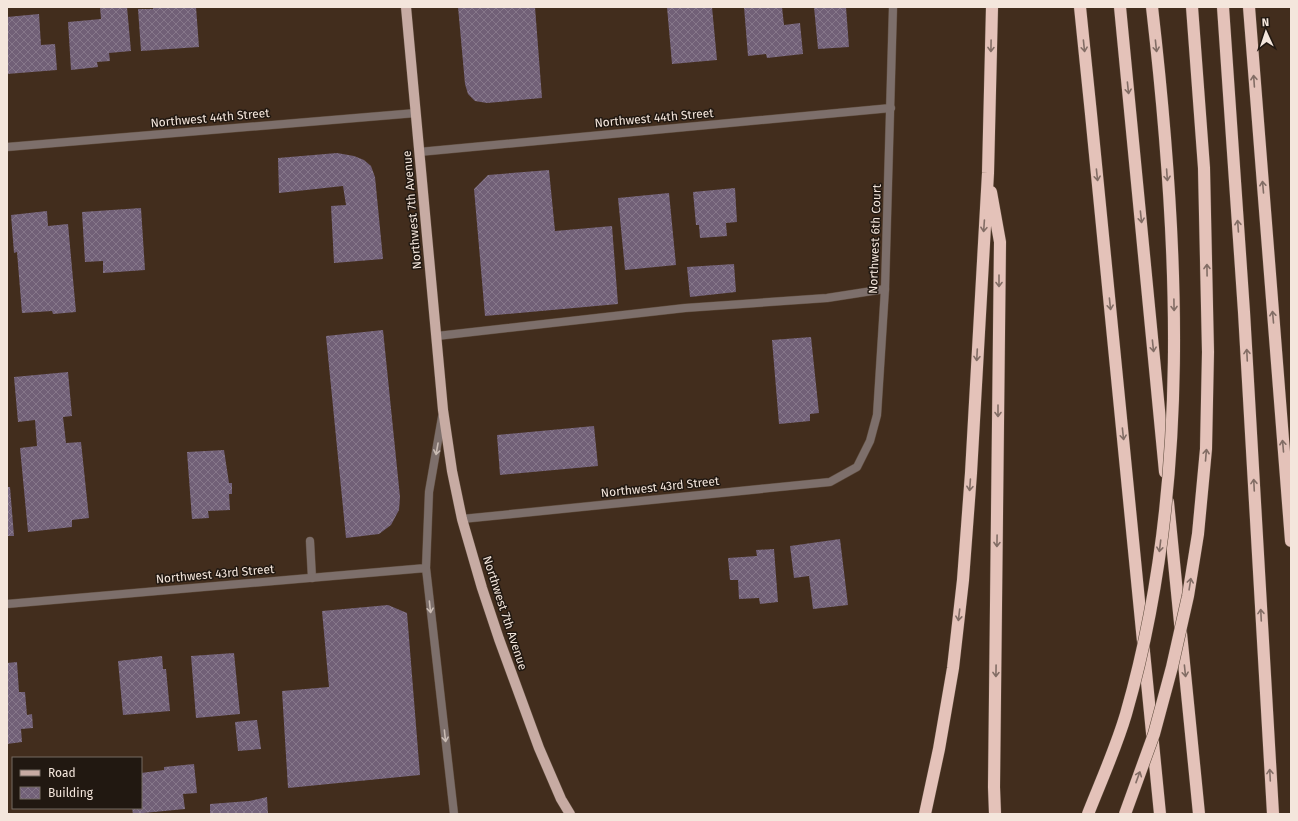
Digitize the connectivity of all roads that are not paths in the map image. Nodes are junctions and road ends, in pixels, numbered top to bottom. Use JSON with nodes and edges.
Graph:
{"nodes":[{"id":1,"x":406,"y":7,"type":"edge"},
{"id":2,"x":893,"y":7,"type":"edge"},
{"id":3,"x":992,"y":7,"type":"edge"},
{"id":4,"x":1080,"y":7,"type":"edge"},
{"id":5,"x":1120,"y":7,"type":"edge"},
{"id":6,"x":1152,"y":7,"type":"edge"},
{"id":7,"x":1192,"y":7,"type":"edge"},
{"id":8,"x":1223,"y":7,"type":"edge"},
{"id":9,"x":1249,"y":7,"type":"edge"},
{"id":10,"x":891,"y":108,"type":"junction"},
{"id":11,"x":416,"y":113,"type":"junction"},
{"id":12,"x":7,"y":147,"type":"edge"},
{"id":13,"x":419,"y":152,"type":"junction"},
{"id":14,"x":988,"y":173,"type":"junction"},
{"id":15,"x":885,"y":289,"type":"junction"},
{"id":16,"x":437,"y":336,"type":"junction"},
{"id":17,"x":443,"y":410,"type":"junction"},
{"id":18,"x":857,"y":467,"type":"joint"},
{"id":19,"x":462,"y":519,"type":"junction"},
{"id":20,"x":310,"y":541,"type":"dead end"},
{"id":21,"x":1291,"y":541,"type":"edge"},
{"id":22,"x":426,"y":568,"type":"junction"},
{"id":23,"x":312,"y":578,"type":"junction"},
{"id":24,"x":7,"y":604,"type":"edge"},
{"id":25,"x":454,"y":814,"type":"edge"},
{"id":26,"x":570,"y":814,"type":"edge"},
{"id":27,"x":925,"y":814,"type":"edge"},
{"id":28,"x":995,"y":814,"type":"edge"},
{"id":29,"x":1088,"y":814,"type":"edge"},
{"id":30,"x":1125,"y":814,"type":"edge"},
{"id":31,"x":1160,"y":814,"type":"edge"},
{"id":32,"x":1199,"y":814,"type":"edge"},
{"id":33,"x":1272,"y":814,"type":"edge"}],
"edges":[{"from":1,"to":11,"type":"main road","name":"Northwest 7th Avenue"},
{"from":2,"to":10,"type":"street","name":"Northwest 6th Court"},
{"from":3,"to":14,"type":"highway","one_way":true},
{"from":4,"to":31,"type":"highway","one_way":true},
{"from":5,"to":32,"type":"highway","one_way":true},
{"from":6,"to":29,"type":"highway","one_way":true,"bridge":true},
{"from":30,"to":7,"type":"highway","one_way":true,"bridge":true},
{"from":33,"to":8,"type":"highway","one_way":true},
{"from":21,"to":9,"type":"highway","one_way":true},
{"from":10,"to":13,"type":"street","name":"Northwest 44th Street"},
{"from":10,"to":15,"type":"street","name":"Northwest 6th Court"},
{"from":11,"to":12,"type":"street","name":"Northwest 44th Street"},
{"from":11,"to":13,"type":"main road","name":"Northwest 7th Avenue"},
{"from":13,"to":16,"type":"main road","name":"Northwest 7th Avenue"},
{"from":14,"to":27,"type":"highway","one_way":true},
{"from":14,"to":28,"type":"highway","one_way":true},
{"from":15,"to":16,"type":"street"},
{"from":15,"to":18,"type":"street","name":"Northwest 6th Court"},
{"from":16,"to":17,"type":"main road","name":"Northwest 7th Avenue"},
{"from":17,"to":19,"type":"main road","name":"Northwest 7th Avenue"},
{"from":17,"to":22,"type":"street","name":"Northwest 7th Avenue","one_way":true},
{"from":18,"to":19,"type":"street","name":"Northwest 43rd Street"},
{"from":19,"to":26,"type":"main road","name":"Northwest 7th Avenue"},
{"from":20,"to":23,"type":"street"},
{"from":22,"to":23,"type":"street","name":"Northwest 43rd Street"},
{"from":22,"to":25,"type":"street","name":"Northwest 7th Avenue","one_way":true},
{"from":23,"to":24,"type":"street","name":"Northwest 43rd Street"}]}
